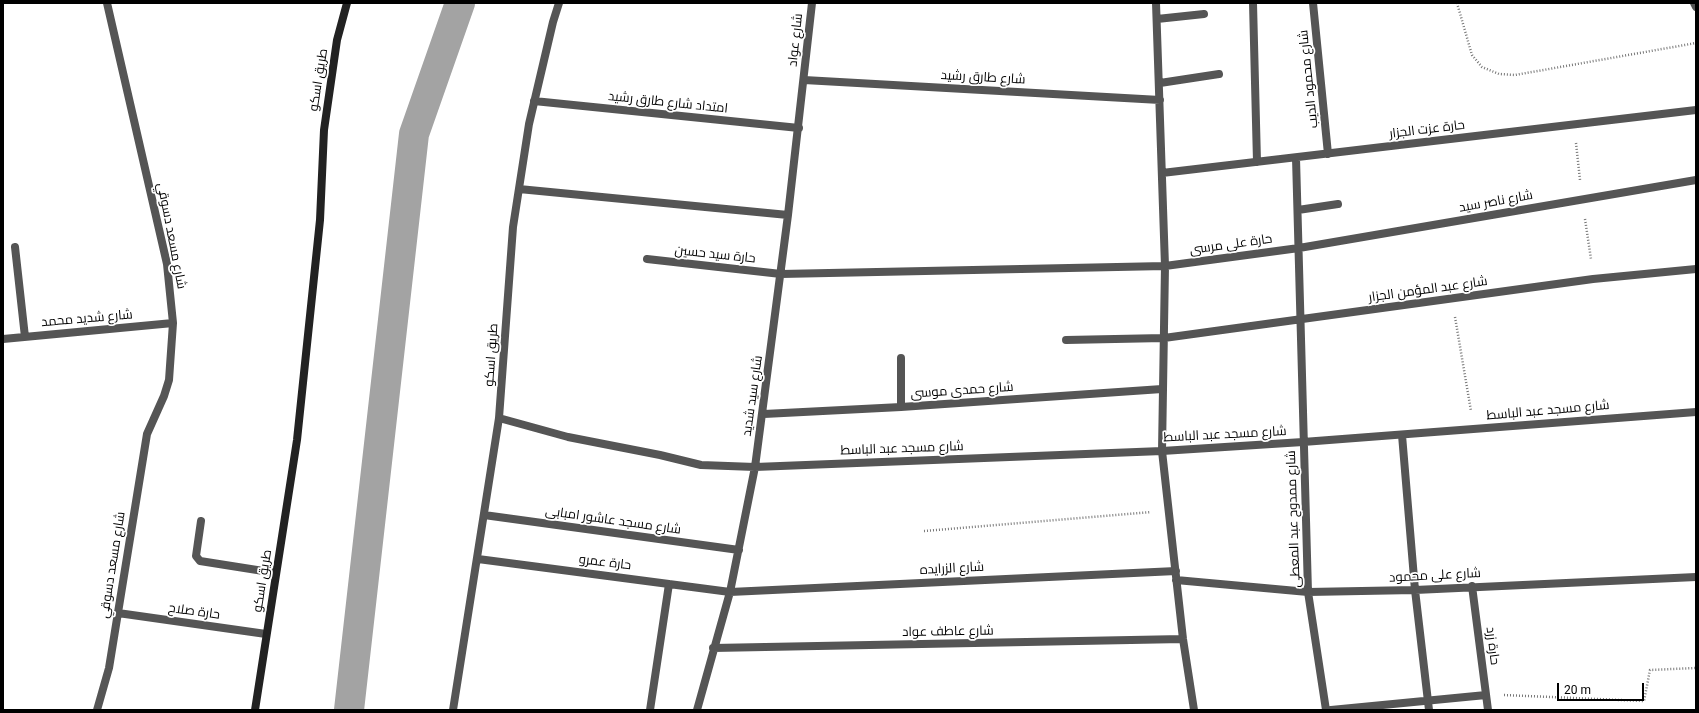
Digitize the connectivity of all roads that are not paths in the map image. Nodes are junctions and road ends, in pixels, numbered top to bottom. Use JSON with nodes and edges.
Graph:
{"nodes":[{"id":1,"x":107,"y":3,"type":"edge"},
{"id":2,"x":347,"y":3,"type":"edge"},
{"id":3,"x":559,"y":3,"type":"edge"},
{"id":4,"x":812,"y":3,"type":"edge"},
{"id":5,"x":1156,"y":3,"type":"edge"},
{"id":6,"x":1253,"y":3,"type":"edge"},
{"id":7,"x":1313,"y":3,"type":"edge"},
{"id":8,"x":1694,"y":3,"type":"edge"},
{"id":9,"x":1696,"y":8,"type":"edge"},
{"id":10,"x":1204,"y":14,"type":"dead end"},
{"id":11,"x":1157,"y":19,"type":"junction"},
{"id":12,"x":1219,"y":74,"type":"dead end"},
{"id":13,"x":804,"y":80,"type":"junction"},
{"id":14,"x":1160,"y":83,"type":"junction"},
{"id":15,"x":534,"y":100,"type":"junction"},
{"id":16,"x":1160,"y":100,"type":"junction"},
{"id":17,"x":1696,"y":110,"type":"edge"},
{"id":18,"x":799,"y":128,"type":"junction"},
{"id":19,"x":1328,"y":154,"type":"junction"},
{"id":20,"x":1296,"y":158,"type":"junction"},
{"id":21,"x":1257,"y":162,"type":"junction"},
{"id":22,"x":1162,"y":173,"type":"junction"},
{"id":23,"x":1696,"y":180,"type":"edge"},
{"id":24,"x":519,"y":189,"type":"junction"},
{"id":25,"x":1338,"y":204,"type":"dead end"},
{"id":26,"x":1298,"y":210,"type":"junction"},
{"id":27,"x":788,"y":215,"type":"junction"},
{"id":28,"x":15,"y":247,"type":"dead end"},
{"id":29,"x":1299,"y":248,"type":"junction"},
{"id":30,"x":647,"y":259,"type":"dead end"},
{"id":31,"x":1165,"y":266,"type":"junction"},
{"id":32,"x":1696,"y":269,"type":"edge"},
{"id":33,"x":781,"y":274,"type":"junction"},
{"id":34,"x":1302,"y":320,"type":"junction"},
{"id":35,"x":173,"y":323,"type":"junction"},
{"id":36,"x":25,"y":336,"type":"junction"},
{"id":37,"x":3,"y":338,"type":"edge"},
{"id":38,"x":1164,"y":338,"type":"junction"},
{"id":39,"x":1066,"y":340,"type":"dead end"},
{"id":40,"x":901,"y":358,"type":"dead end"},
{"id":41,"x":1162,"y":389,"type":"junction"},
{"id":42,"x":901,"y":407,"type":"junction"},
{"id":43,"x":1696,"y":412,"type":"edge"},
{"id":44,"x":764,"y":414,"type":"junction"},
{"id":45,"x":499,"y":418,"type":"junction"},
{"id":46,"x":1402,"y":435,"type":"junction"},
{"id":47,"x":1303,"y":442,"type":"junction"},
{"id":48,"x":1162,"y":451,"type":"junction"},
{"id":49,"x":756,"y":467,"type":"junction"},
{"id":50,"x":484,"y":515,"type":"junction"},
{"id":51,"x":202,"y":521,"type":"dead end"},
{"id":52,"x":739,"y":550,"type":"junction"},
{"id":53,"x":478,"y":559,"type":"junction"},
{"id":54,"x":1176,"y":571,"type":"junction"},
{"id":55,"x":276,"y":573,"type":"junction"},
{"id":56,"x":1696,"y":577,"type":"edge"},
{"id":57,"x":1176,"y":580,"type":"junction"},
{"id":58,"x":669,"y":584,"type":"junction"},
{"id":59,"x":1472,"y":586,"type":"junction"},
{"id":60,"x":1415,"y":590,"type":"junction"},
{"id":61,"x":730,"y":592,"type":"junction"},
{"id":62,"x":1308,"y":592,"type":"junction"},
{"id":63,"x":118,"y":613,"type":"junction"},
{"id":64,"x":266,"y":634,"type":"junction"},
{"id":65,"x":1183,"y":639,"type":"junction"},
{"id":66,"x":713,"y":648,"type":"junction"},
{"id":67,"x":1486,"y":694,"type":"junction"},
{"id":68,"x":1427,"y":700,"type":"junction"},
{"id":69,"x":98,"y":710,"type":"edge"},
{"id":70,"x":254,"y":710,"type":"edge"},
{"id":71,"x":453,"y":710,"type":"edge"},
{"id":72,"x":650,"y":710,"type":"edge"},
{"id":73,"x":697,"y":710,"type":"edge"},
{"id":74,"x":1194,"y":710,"type":"edge"},
{"id":75,"x":1326,"y":710,"type":"edge"},
{"id":76,"x":1331,"y":710,"type":"edge"},
{"id":77,"x":1429,"y":710,"type":"edge"},
{"id":78,"x":1488,"y":710,"type":"edge"}],
"edges":[{"from":1,"to":35,"type":"street","name":"شارع مسعد دسوقي"},
{"from":2,"to":55,"type":"street","name":"طريق اسكو"},
{"from":3,"to":15,"type":"street","name":"طريق اسكو"},
{"from":4,"to":13,"type":"street","name":"شارع عواد"},
{"from":5,"to":11,"type":"street"},
{"from":6,"to":21,"type":"street"},
{"from":7,"to":19,"type":"street","name":"شارع محمود الديب"},
{"from":8,"to":9,"type":"street"},
{"from":10,"to":11,"type":"street"},
{"from":11,"to":14,"type":"street"},
{"from":12,"to":14,"type":"street"},
{"from":13,"to":16,"type":"street","name":"شارع طارق رشيد"},
{"from":13,"to":18,"type":"street","name":"شارع سيد شديد"},
{"from":14,"to":16,"type":"street"},
{"from":15,"to":18,"type":"street","name":"امتداد شارع طارق رشيد"},
{"from":15,"to":24,"type":"street","name":"طريق اسكو"},
{"from":16,"to":22,"type":"street"},
{"from":17,"to":19,"type":"street","name":"حارة عزت الجزار"},
{"from":18,"to":27,"type":"street","name":"شارع سيد شديد"},
{"from":19,"to":20,"type":"street","name":"حارة عزت الجزار"},
{"from":20,"to":21,"type":"street","name":"حارة عزت الجزار"},
{"from":20,"to":26,"type":"street","name":"شارع ممدوح عبد المعطى"},
{"from":21,"to":22,"type":"street","name":"حارة عزت الجزار"},
{"from":22,"to":31,"type":"street"},
{"from":23,"to":29,"type":"street","name":"شارع ناصر سيد"},
{"from":24,"to":27,"type":"street"},
{"from":24,"to":45,"type":"street","name":"طريق اسكو"},
{"from":25,"to":26,"type":"street"},
{"from":26,"to":29,"type":"street","name":"شارع ممدوح عبد المعطى"},
{"from":27,"to":33,"type":"street","name":"شارع سيد شديد"},
{"from":28,"to":36,"type":"street"},
{"from":29,"to":31,"type":"street","name":"حارة على مرسى"},
{"from":29,"to":34,"type":"street","name":"شارع ممدوح عبد المعطى"},
{"from":30,"to":33,"type":"street","name":"حارة سيد حسين"},
{"from":31,"to":33,"type":"street","name":"حارة على مرسى"},
{"from":31,"to":38,"type":"street"},
{"from":32,"to":34,"type":"street","name":"شارع عبد المؤمن الجزار"},
{"from":33,"to":44,"type":"street","name":"شارع سيد شديد"},
{"from":34,"to":38,"type":"street","name":"شارع عبد المؤمن الجزار"},
{"from":34,"to":47,"type":"street","name":"شارع ممدوح عبد المعطى"},
{"from":35,"to":36,"type":"street","name":"شارع شديد محمد"},
{"from":35,"to":63,"type":"street","name":"شارع مسعد دسوقي"},
{"from":36,"to":37,"type":"street","name":"شارع شديد محمد"},
{"from":38,"to":39,"type":"street","name":"شارع عبد المؤمن الجزار"},
{"from":38,"to":41,"type":"street"},
{"from":40,"to":42,"type":"street"},
{"from":41,"to":42,"type":"street","name":"شارع حمدى موسى"},
{"from":41,"to":48,"type":"street"},
{"from":42,"to":44,"type":"street","name":"شارع حمدى موسى"},
{"from":43,"to":46,"type":"street","name":"شارع مسجد عبد الباسط"},
{"from":44,"to":49,"type":"street","name":"شارع سيد شديد"},
{"from":45,"to":49,"type":"street","name":"شارع مسجد عبد الباسط"},
{"from":45,"to":50,"type":"street","name":"طريق اسكو"},
{"from":46,"to":47,"type":"street","name":"شارع مسجد عبد الباسط"},
{"from":46,"to":60,"type":"street"},
{"from":47,"to":48,"type":"street","name":"شارع مسجد عبد الباسط"},
{"from":47,"to":62,"type":"street","name":"شارع ممدوح عبد المعطى"},
{"from":48,"to":49,"type":"street","name":"شارع مسجد عبد الباسط"},
{"from":48,"to":54,"type":"street"},
{"from":49,"to":52,"type":"street","name":"شارع سيد شديد"},
{"from":50,"to":52,"type":"street","name":"شارع مسجد عاشور امبابى"},
{"from":50,"to":53,"type":"street","name":"طريق اسكو"},
{"from":51,"to":55,"type":"street"},
{"from":52,"to":61,"type":"street","name":"شارع سيد شديد"},
{"from":53,"to":58,"type":"street","name":"حارة عمرو"},
{"from":53,"to":71,"type":"street","name":"طريق اسكو"},
{"from":54,"to":57,"type":"street"},
{"from":54,"to":61,"type":"street","name":"شارع الزرايده"},
{"from":55,"to":64,"type":"street","name":"طريق اسكو"},
{"from":56,"to":59,"type":"street","name":"شارع على محمود"},
{"from":57,"to":62,"type":"street","name":"شارع على محمود"},
{"from":57,"to":65,"type":"street"},
{"from":58,"to":61,"type":"street","name":"حارة عمرو"},
{"from":58,"to":72,"type":"street"},
{"from":59,"to":60,"type":"street","name":"شارع على محمود"},
{"from":59,"to":67,"type":"street","name":"حارة زرد"},
{"from":60,"to":62,"type":"street","name":"شارع على محمود"},
{"from":60,"to":68,"type":"street"},
{"from":61,"to":66,"type":"street","name":"شارع سيد شديد"},
{"from":62,"to":75,"type":"street","name":"شارع ممدوح عبد المعطى"},
{"from":63,"to":64,"type":"street","name":"حارة صلاح"},
{"from":63,"to":69,"type":"street","name":"شارع مسعد دسوقي"},
{"from":64,"to":70,"type":"street","name":"طريق اسكو"},
{"from":65,"to":66,"type":"street","name":"شارع عاطف عواد"},
{"from":65,"to":74,"type":"street"},
{"from":66,"to":73,"type":"street","name":"شارع سيد شديد"},
{"from":67,"to":68,"type":"street"},
{"from":67,"to":78,"type":"street","name":"حارة زرد"},
{"from":68,"to":76,"type":"street"},
{"from":68,"to":77,"type":"street"}]}
